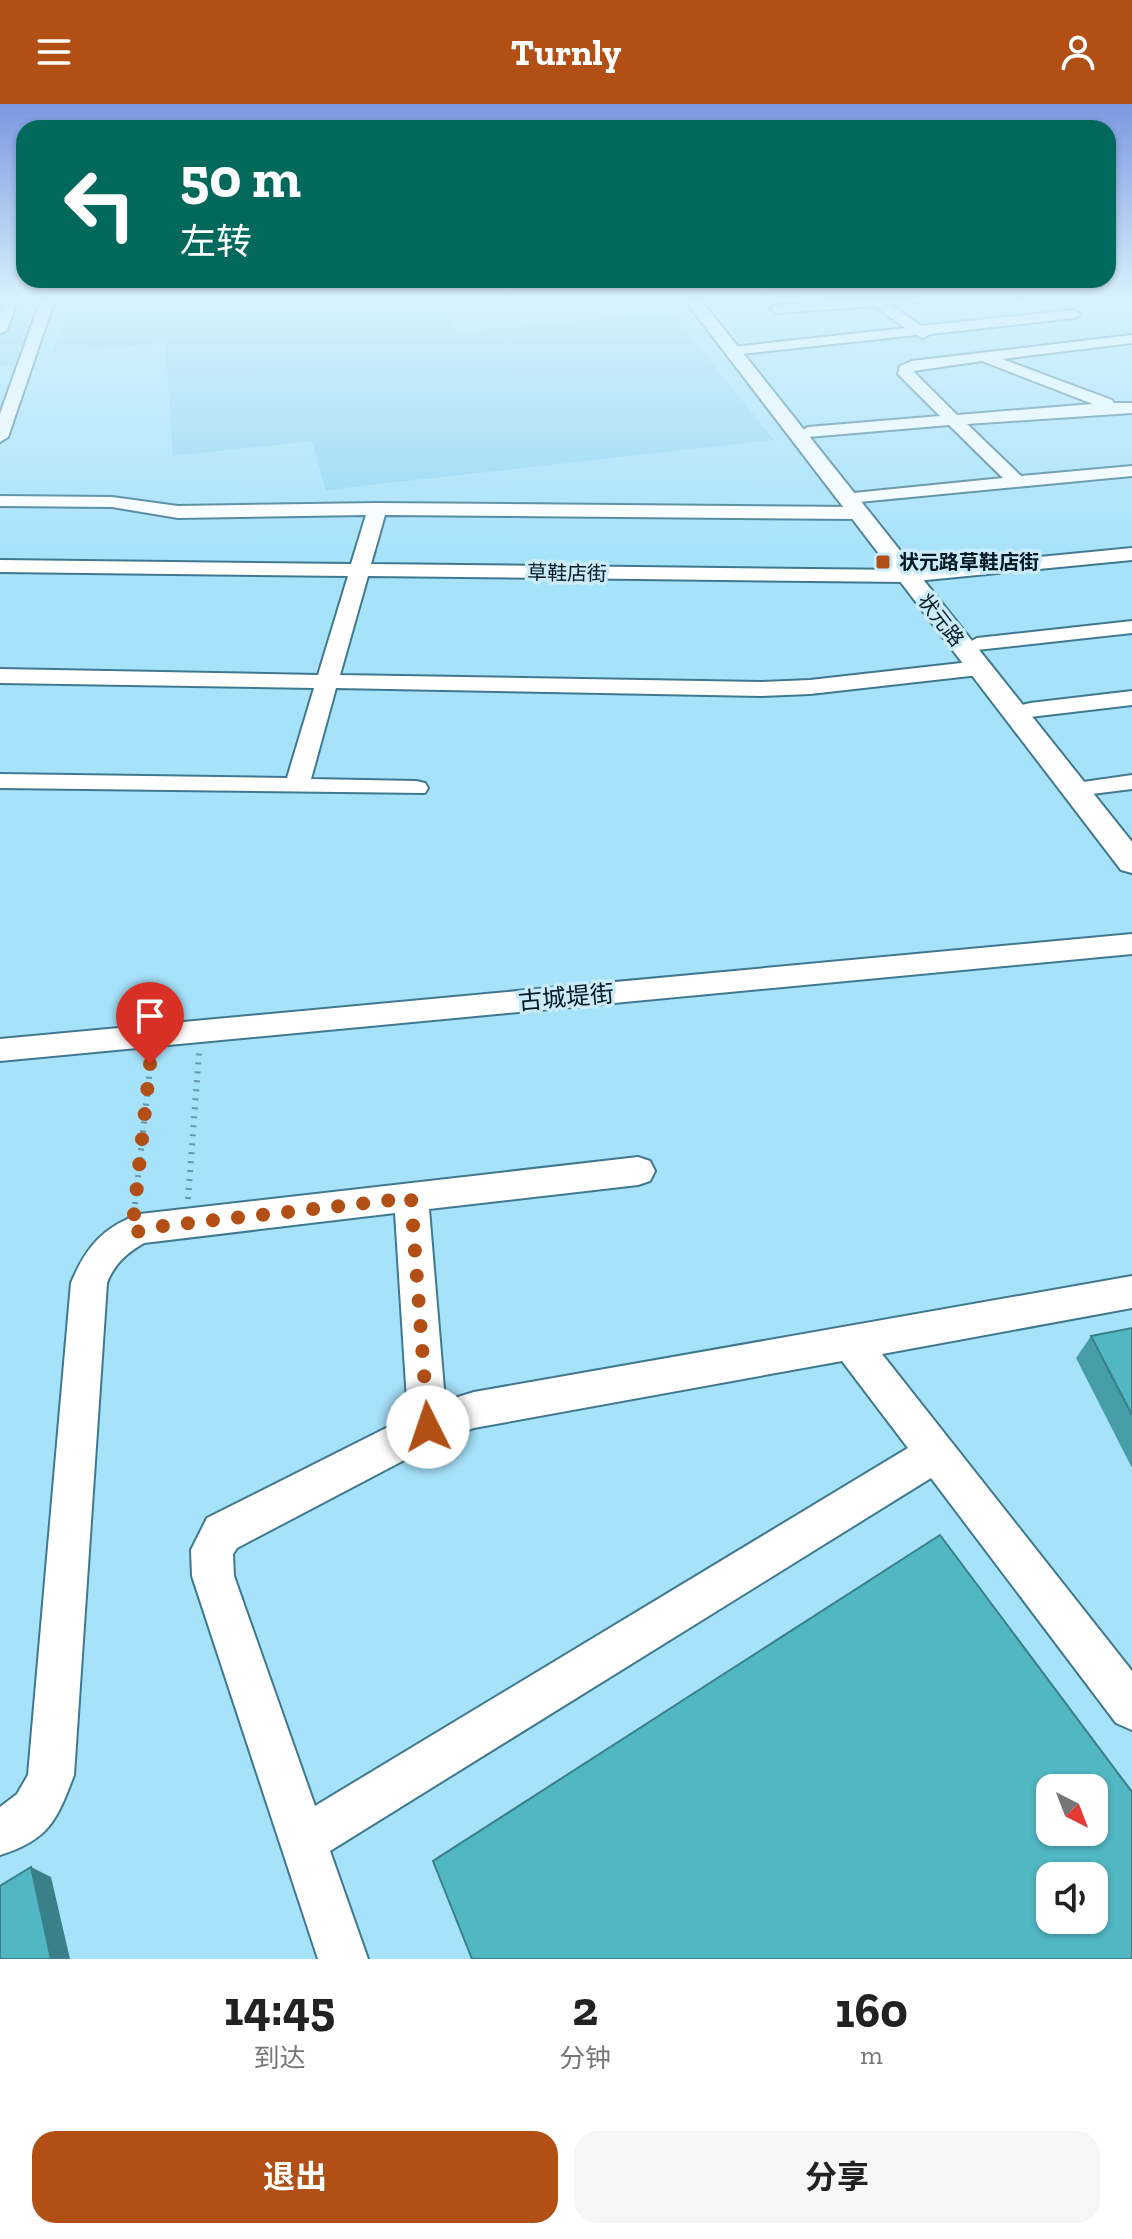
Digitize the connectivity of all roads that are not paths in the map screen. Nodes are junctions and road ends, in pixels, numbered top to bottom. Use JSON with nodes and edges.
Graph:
{"nodes":[{"id":1,"x":14,"y":386,"type":"edge"},
{"id":2,"x":765,"y":386,"type":"edge"},
{"id":3,"x":768,"y":386,"type":"edge"},
{"id":4,"x":918,"y":386,"type":"edge"},
{"id":5,"x":1058,"y":386,"type":"edge"},
{"id":6,"x":5,"y":408,"type":"edge"},
{"id":7,"x":1132,"y":408,"type":"edge"},
{"id":8,"x":953,"y":420,"type":"junction"},
{"id":9,"x":808,"y":432,"type":"junction"},
{"id":10,"x":0,"y":437,"type":"edge"},
{"id":11,"x":1132,"y":471,"type":"edge"},
{"id":12,"x":1017,"y":482,"type":"junction"},
{"id":13,"x":0,"y":501,"type":"edge"},
{"id":14,"x":858,"y":505,"type":"junction"},
{"id":15,"x":377,"y":509,"type":"junction"},
{"id":16,"x":1132,"y":554,"type":"edge"},
{"id":17,"x":0,"y":566,"type":"edge"},
{"id":18,"x":360,"y":570,"type":"junction"},
{"id":19,"x":914,"y":576,"type":"junction"},
{"id":20,"x":1132,"y":627,"type":"edge"},
{"id":21,"x":978,"y":656,"type":"junction"},
{"id":22,"x":0,"y":676,"type":"edge"},
{"id":23,"x":328,"y":679,"type":"junction"},
{"id":24,"x":1132,"y":698,"type":"edge"},
{"id":25,"x":1030,"y":710,"type":"junction"},
{"id":26,"x":0,"y":781,"type":"edge"},
{"id":27,"x":1132,"y":782,"type":"edge"},
{"id":28,"x":297,"y":786,"type":"junction"},
{"id":29,"x":1092,"y":787,"type":"junction"},
{"id":30,"x":416,"y":788,"type":"dead end"},
{"id":31,"x":1132,"y":837,"type":"edge"},
{"id":32,"x":1132,"y":863,"type":"edge"},
{"id":33,"x":1132,"y":944,"type":"edge"},
{"id":34,"x":0,"y":1050,"type":"edge"},
{"id":35,"x":638,"y":1171,"type":"dead end"},
{"id":36,"x":411,"y":1198,"type":"junction"},
{"id":37,"x":1132,"y":1292,"type":"edge"},
{"id":38,"x":851,"y":1343,"type":"junction"},
{"id":39,"x":428,"y":1427,"type":"junction"},
{"id":40,"x":936,"y":1453,"type":"junction"},
{"id":41,"x":1132,"y":1707,"type":"edge"},
{"id":42,"x":0,"y":1831,"type":"edge"},
{"id":43,"x":303,"y":1840,"type":"junction"},
{"id":44,"x":343,"y":1959,"type":"edge"}],
"edges":[{"from":1,"to":6,"type":"street"},
{"from":2,"to":14,"type":"main road","name":"状元路"},
{"from":3,"to":9,"type":"main road","name":"状元路"},
{"from":4,"to":8,"type":"street"},
{"from":5,"to":7,"type":"street"},
{"from":6,"to":10,"type":"street"},
{"from":7,"to":8,"type":"street"},
{"from":8,"to":9,"type":"street"},
{"from":8,"to":12,"type":"street"},
{"from":9,"to":14,"type":"main road","name":"状元路"},
{"from":11,"to":12,"type":"street"},
{"from":12,"to":14,"type":"street"},
{"from":13,"to":15,"type":"street"},
{"from":14,"to":15,"type":"street"},
{"from":14,"to":19,"type":"main road","name":"状元路"},
{"from":15,"to":18,"type":"street"},
{"from":16,"to":19,"type":"street","name":"草鞋店街"},
{"from":17,"to":18,"type":"street","name":"草鞋店街"},
{"from":18,"to":19,"type":"street","name":"草鞋店街"},
{"from":18,"to":23,"type":"street"},
{"from":19,"to":21,"type":"main road","name":"状元路"},
{"from":20,"to":21,"type":"street"},
{"from":21,"to":23,"type":"street"},
{"from":21,"to":25,"type":"main road","name":"状元路"},
{"from":21,"to":32,"type":"main road","name":"状元路"},
{"from":22,"to":23,"type":"street"},
{"from":23,"to":28,"type":"street"},
{"from":24,"to":25,"type":"street"},
{"from":25,"to":29,"type":"main road","name":"状元路"},
{"from":26,"to":28,"type":"street"},
{"from":27,"to":29,"type":"street"},
{"from":28,"to":30,"type":"street"},
{"from":29,"to":31,"type":"main road","name":"状元路"},
{"from":33,"to":34,"type":"street","name":"古城堤街"},
{"from":35,"to":36,"type":"street"},
{"from":36,"to":39,"type":"street"},
{"from":36,"to":42,"type":"street"},
{"from":37,"to":38,"type":"street"},
{"from":38,"to":39,"type":"street"},
{"from":38,"to":40,"type":"street"},
{"from":39,"to":43,"type":"street"},
{"from":40,"to":41,"type":"street"},
{"from":40,"to":43,"type":"street"},
{"from":43,"to":44,"type":"street"}]}
